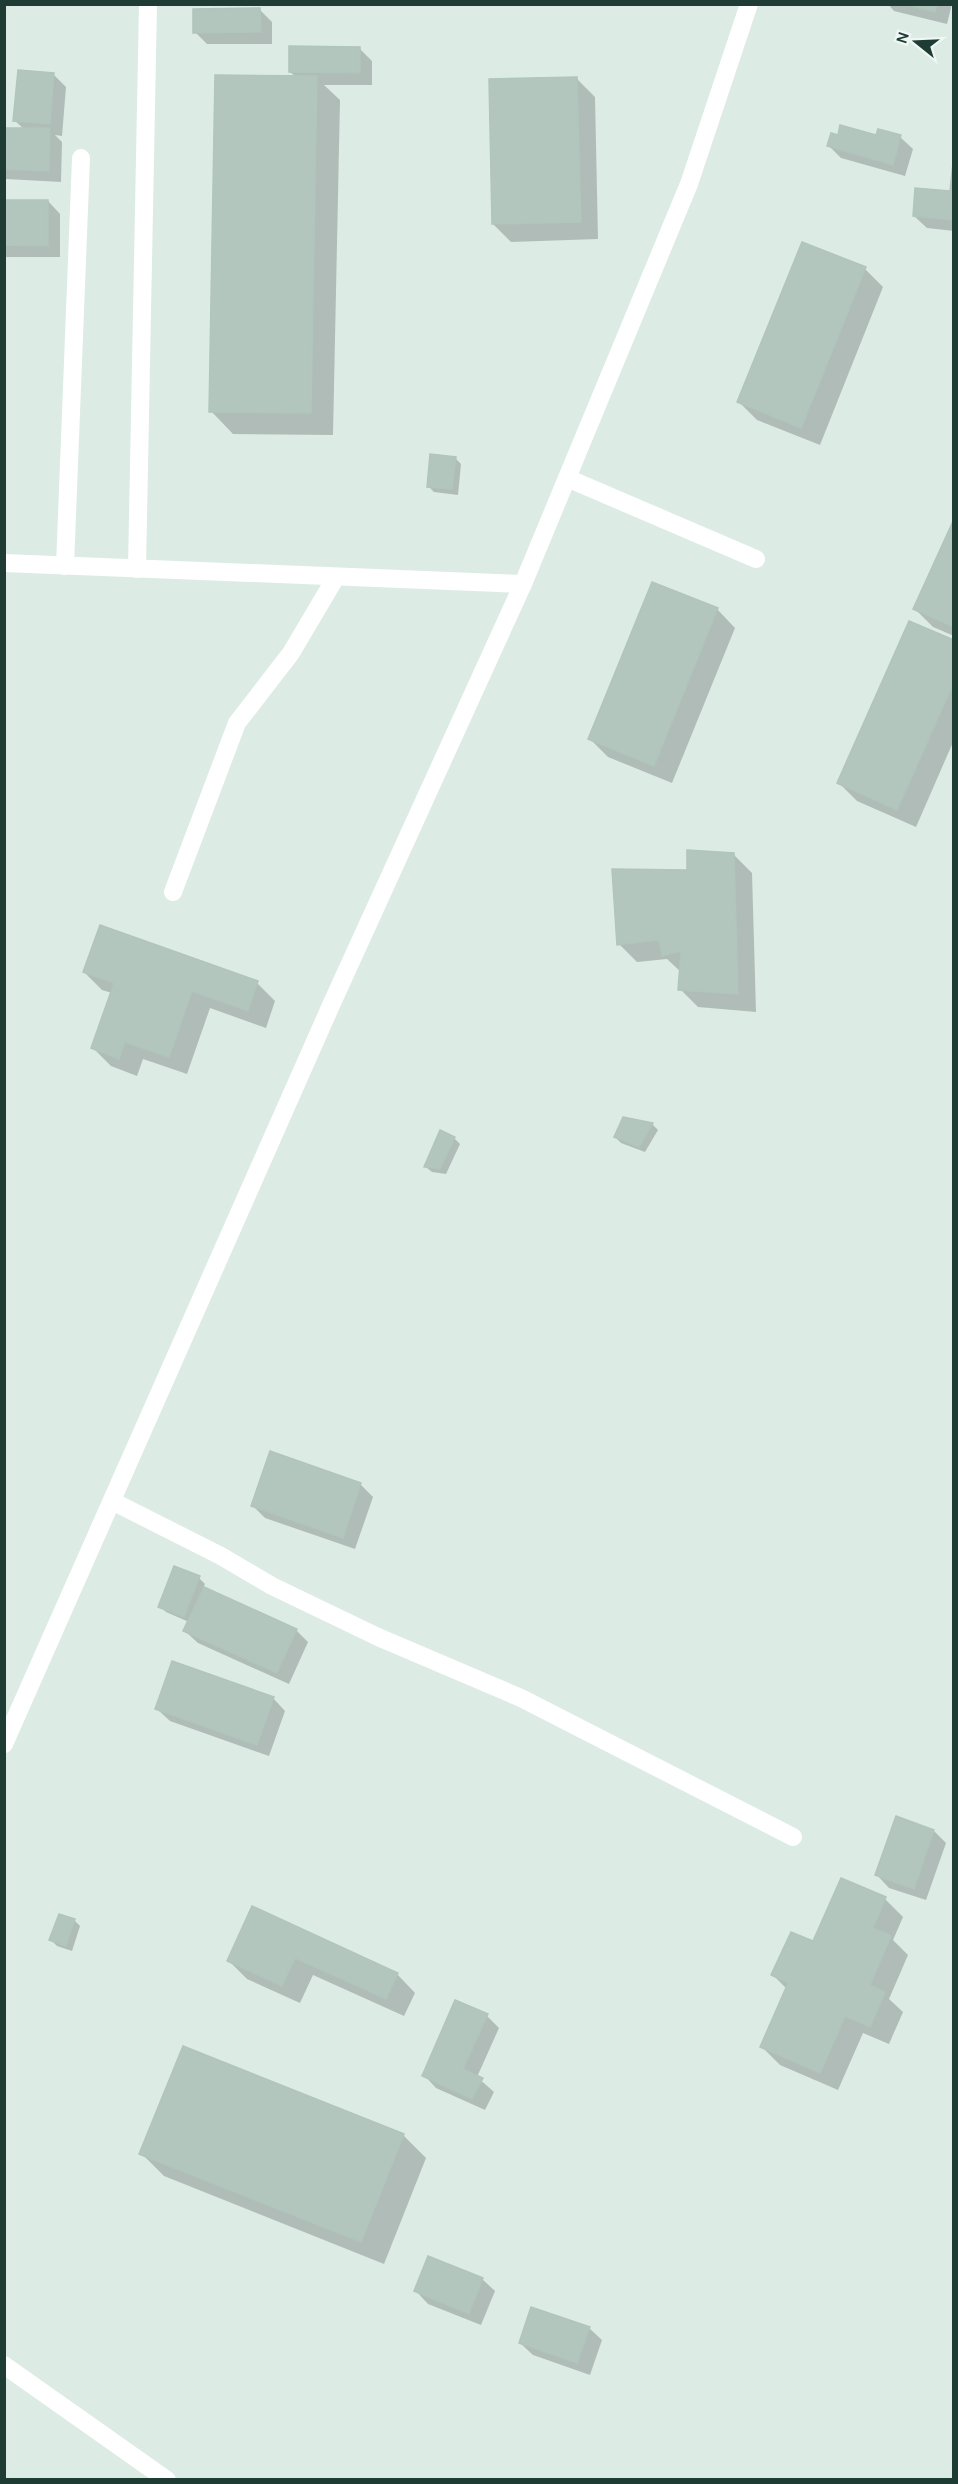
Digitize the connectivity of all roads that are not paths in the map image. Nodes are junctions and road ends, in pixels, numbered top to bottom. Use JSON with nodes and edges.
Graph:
{"nodes":[{"id":1,"x":148,"y":4,"type":"edge"},
{"id":2,"x":749,"y":4,"type":"edge"},
{"id":3,"x":81,"y":158,"type":"dead end"},
{"id":4,"x":567,"y":478,"type":"junction"},
{"id":5,"x":756,"y":559,"type":"dead end"},
{"id":6,"x":4,"y":563,"type":"edge"},
{"id":7,"x":65,"y":566,"type":"junction"},
{"id":8,"x":136,"y":569,"type":"junction"},
{"id":9,"x":336,"y":577,"type":"junction"},
{"id":10,"x":523,"y":584,"type":"junction"},
{"id":11,"x":173,"y":892,"type":"dead end"},
{"id":12,"x":112,"y":1501,"type":"junction"},
{"id":13,"x":4,"y":1744,"type":"edge"},
{"id":14,"x":793,"y":1837,"type":"dead end"},
{"id":15,"x":4,"y":2365,"type":"edge"},
{"id":16,"x":167,"y":2480,"type":"edge"}],
"edges":[{"from":1,"to":8,"type":"street"},
{"from":2,"to":4,"type":"street"},
{"from":3,"to":7,"type":"street"},
{"from":4,"to":5,"type":"street"},
{"from":4,"to":10,"type":"street"},
{"from":6,"to":7,"type":"street"},
{"from":7,"to":8,"type":"street"},
{"from":8,"to":9,"type":"street"},
{"from":9,"to":10,"type":"street"},
{"from":9,"to":11,"type":"street"},
{"from":10,"to":12,"type":"street"},
{"from":12,"to":13,"type":"street"},
{"from":12,"to":14,"type":"street"},
{"from":15,"to":16,"type":"street"}]}
